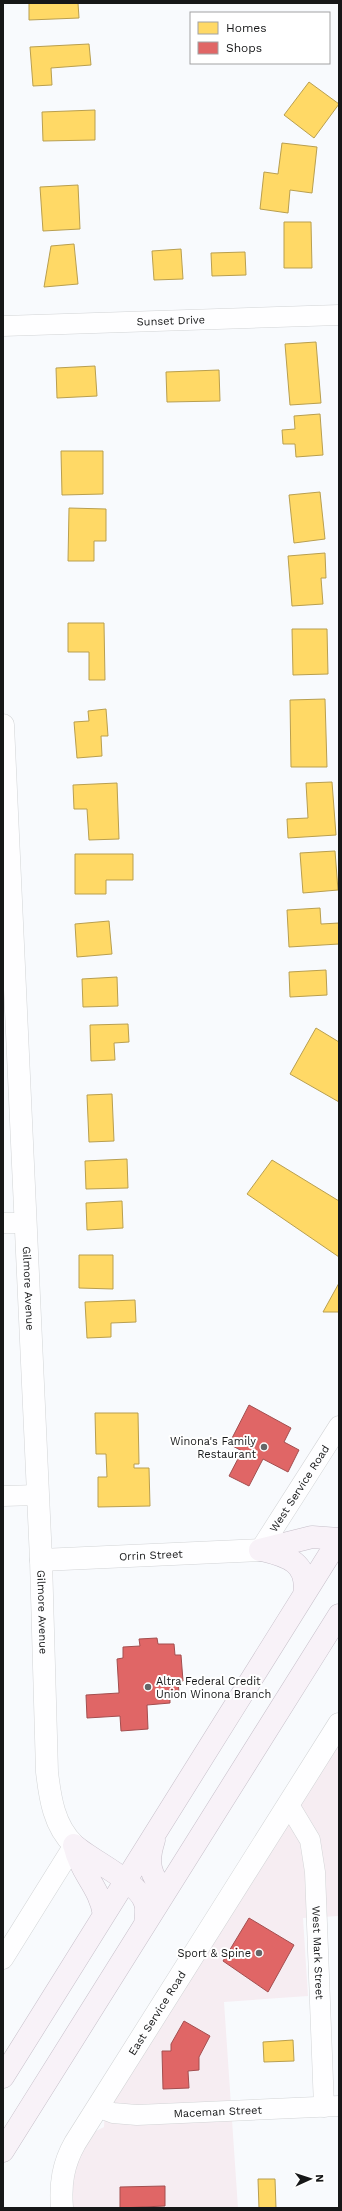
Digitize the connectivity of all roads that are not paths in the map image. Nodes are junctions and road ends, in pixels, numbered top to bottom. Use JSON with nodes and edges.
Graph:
{"nodes":[{"id":1,"x":339,"y":315,"type":"edge"},
{"id":2,"x":3,"y":326,"type":"edge"},
{"id":3,"x":3,"y":725,"type":"edge"},
{"id":4,"x":25,"y":1222,"type":"junction"},
{"id":5,"x":3,"y":1223,"type":"edge"},
{"id":6,"x":339,"y":1426,"type":"edge"},
{"id":7,"x":38,"y":1495,"type":"junction"},
{"id":8,"x":3,"y":1496,"type":"edge"},
{"id":9,"x":339,"y":1539,"type":"edge"},
{"id":10,"x":260,"y":1550,"type":"junction"},
{"id":11,"x":41,"y":1560,"type":"junction"},
{"id":12,"x":304,"y":1595,"type":"junction"},
{"id":13,"x":339,"y":1616,"type":"edge"},
{"id":14,"x":339,"y":1724,"type":"edge"},
{"id":15,"x":289,"y":1805,"type":"junction"},
{"id":16,"x":156,"y":1832,"type":"junction"},
{"id":17,"x":74,"y":1845,"type":"junction"},
{"id":18,"x":126,"y":1880,"type":"junction"},
{"id":19,"x":166,"y":1891,"type":"junction"},
{"id":20,"x":104,"y":1915,"type":"junction"},
{"id":21,"x":145,"y":1924,"type":"junction"},
{"id":22,"x":3,"y":1959,"type":"edge"},
{"id":23,"x":3,"y":2077,"type":"edge"},
{"id":24,"x":97,"y":2107,"type":"junction"},
{"id":25,"x":332,"y":2107,"type":"edge"},
{"id":26,"x":3,"y":2151,"type":"edge"},
{"id":27,"x":62,"y":2208,"type":"edge"}],
"edges":[{"from":1,"to":2,"type":"street","name":"Sunset Drive"},
{"from":3,"to":4,"type":"street","name":"Gilmore Avenue"},
{"from":4,"to":5,"type":"street"},
{"from":4,"to":7,"type":"street","name":"Gilmore Avenue"},
{"from":6,"to":10,"type":"street","name":"West Service Road"},
{"from":7,"to":8,"type":"street"},
{"from":7,"to":11,"type":"street","name":"Gilmore Avenue"},
{"from":9,"to":10,"type":"highway"},
{"from":9,"to":12,"type":"highway"},
{"from":10,"to":11,"type":"street","name":"Orrin Street"},
{"from":10,"to":12,"type":"highway"},
{"from":11,"to":17,"type":"street","name":"Gilmore Avenue"},
{"from":12,"to":16,"type":"highway"},
{"from":13,"to":19,"type":"highway"},
{"from":14,"to":15,"type":"street","name":"East Service Road"},
{"from":15,"to":24,"type":"street","name":"East Service Road"},
{"from":15,"to":25,"type":"street","name":"West Mark Street"},
{"from":16,"to":18,"type":"highway"},
{"from":16,"to":19,"type":"highway"},
{"from":17,"to":18,"type":"highway"},
{"from":17,"to":20,"type":"highway"},
{"from":17,"to":22,"type":"street"},
{"from":18,"to":20,"type":"highway"},
{"from":18,"to":21,"type":"highway"},
{"from":19,"to":21,"type":"highway"},
{"from":20,"to":23,"type":"highway"},
{"from":21,"to":26,"type":"highway"},
{"from":24,"to":25,"type":"street","name":"Maceman Street"},
{"from":24,"to":27,"type":"street","name":"East Service Road"}]}
